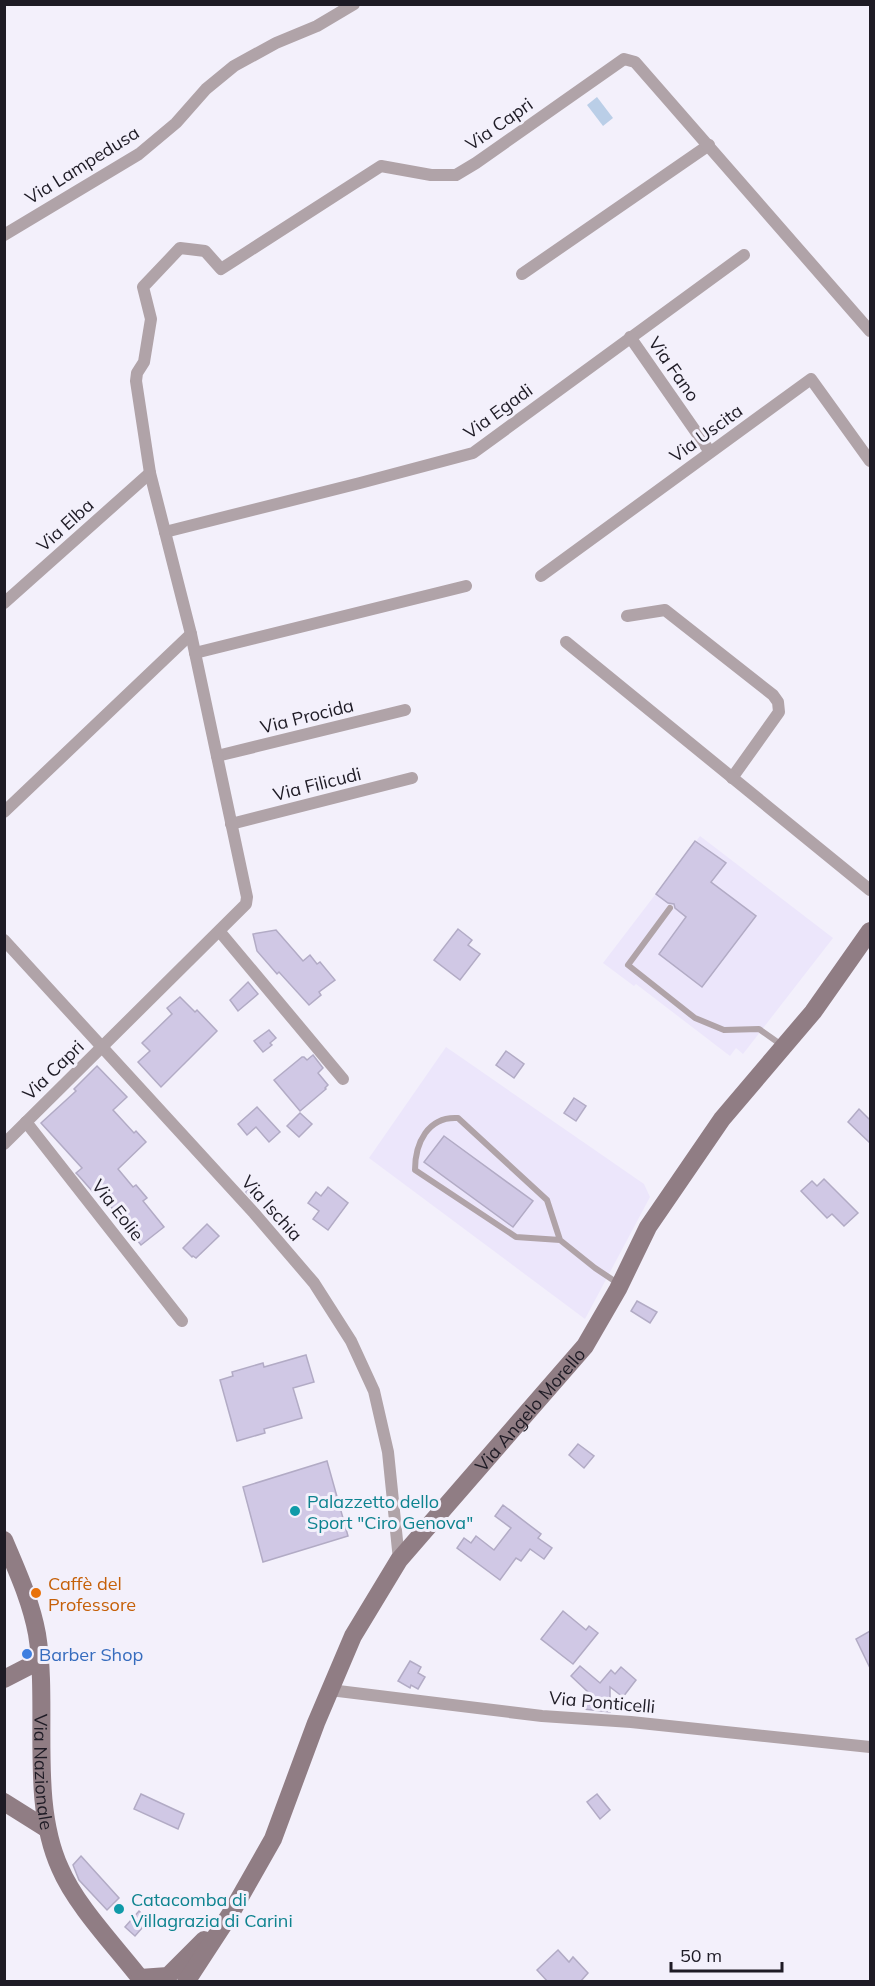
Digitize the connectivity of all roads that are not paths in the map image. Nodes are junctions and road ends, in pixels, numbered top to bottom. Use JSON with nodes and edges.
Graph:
{"nodes":[{"id":1,"x":354,"y":4,"type":"edge"},
{"id":2,"x":709,"y":145,"type":"junction"},
{"id":3,"x":4,"y":235,"type":"edge"},
{"id":4,"x":744,"y":255,"type":"dead end"},
{"id":5,"x":522,"y":274,"type":"dead end"},
{"id":6,"x":870,"y":331,"type":"edge"},
{"id":7,"x":630,"y":337,"type":"junction"},
{"id":8,"x":710,"y":452,"type":"junction"},
{"id":9,"x":870,"y":461,"type":"edge"},
{"id":10,"x":150,"y":473,"type":"junction"},
{"id":11,"x":165,"y":532,"type":"junction"},
{"id":12,"x":541,"y":576,"type":"dead end"},
{"id":13,"x":465,"y":586,"type":"dead end"},
{"id":14,"x":4,"y":603,"type":"edge"},
{"id":15,"x":627,"y":616,"type":"dead end"},
{"id":16,"x":191,"y":634,"type":"junction"},
{"id":17,"x":566,"y":642,"type":"dead end"},
{"id":18,"x":195,"y":653,"type":"junction"},
{"id":19,"x":405,"y":710,"type":"dead end"},
{"id":20,"x":217,"y":756,"type":"junction"},
{"id":21,"x":412,"y":778,"type":"dead end"},
{"id":22,"x":732,"y":778,"type":"junction"},
{"id":23,"x":4,"y":812,"type":"edge"},
{"id":24,"x":231,"y":824,"type":"junction"},
{"id":25,"x":870,"y":890,"type":"edge"},
{"id":26,"x":670,"y":908,"type":"dead end"},
{"id":27,"x":870,"y":931,"type":"edge"},
{"id":28,"x":219,"y":932,"type":"junction"},
{"id":29,"x":4,"y":940,"type":"edge"},
{"id":30,"x":783,"y":1046,"type":"junction"},
{"id":31,"x":102,"y":1048,"type":"junction"},
{"id":32,"x":343,"y":1079,"type":"dead end"},
{"id":33,"x":26,"y":1122,"type":"junction"},
{"id":34,"x":4,"y":1144,"type":"edge"},
{"id":35,"x":560,"y":1240,"type":"junction"},
{"id":36,"x":620,"y":1284,"type":"junction"},
{"id":37,"x":182,"y":1321,"type":"dead end"},
{"id":38,"x":4,"y":1540,"type":"edge"},
{"id":39,"x":399,"y":1560,"type":"junction"},
{"id":40,"x":39,"y":1661,"type":"junction"},
{"id":41,"x":4,"y":1679,"type":"edge"},
{"id":42,"x":330,"y":1690,"type":"junction"},
{"id":43,"x":870,"y":1747,"type":"edge"},
{"id":44,"x":4,"y":1802,"type":"edge"},
{"id":45,"x":47,"y":1829,"type":"junction"},
{"id":46,"x":231,"y":1913,"type":"junction"},
{"id":47,"x":167,"y":1979,"type":"edge"},
{"id":48,"x":141,"y":1980,"type":"edge"},
{"id":49,"x":186,"y":1982,"type":"edge"}],
"edges":[{"from":1,"to":3,"type":"street","name":"Via Lampedusa"},
{"from":2,"to":5,"type":"street"},
{"from":2,"to":6,"type":"street","name":"Via Capri"},
{"from":2,"to":10,"type":"street","name":"Via Capri"},
{"from":4,"to":7,"type":"street","name":"Via Egadi"},
{"from":7,"to":8,"type":"street","name":"Via Fano"},
{"from":7,"to":11,"type":"street","name":"Via Egadi"},
{"from":8,"to":9,"type":"street","name":"Via Uscita"},
{"from":8,"to":12,"type":"street","name":"Via Uscita"},
{"from":10,"to":11,"type":"street"},
{"from":10,"to":14,"type":"street","name":"Via Elba"},
{"from":11,"to":16,"type":"street"},
{"from":13,"to":18,"type":"street"},
{"from":15,"to":22,"type":"street"},
{"from":16,"to":18,"type":"street"},
{"from":16,"to":23,"type":"street"},
{"from":17,"to":22,"type":"street"},
{"from":18,"to":20,"type":"street"},
{"from":19,"to":20,"type":"street","name":"Via Procida"},
{"from":20,"to":24,"type":"street"},
{"from":21,"to":24,"type":"street","name":"Via Filicudi"},
{"from":22,"to":25,"type":"street"},
{"from":24,"to":28,"type":"street","name":"Via Capri"},
{"from":26,"to":30,"type":"lane"},
{"from":27,"to":30,"type":"street","name":"Via Angelo Morello"},
{"from":28,"to":31,"type":"street","name":"Via Capri"},
{"from":28,"to":32,"type":"street"},
{"from":29,"to":31,"type":"street","name":"Via Ischia"},
{"from":30,"to":36,"type":"street","name":"Via Angelo Morello"},
{"from":31,"to":33,"type":"street","name":"Via Capri"},
{"from":31,"to":39,"type":"street","name":"Via Ischia"},
{"from":33,"to":34,"type":"street","name":"Via Capri"},
{"from":33,"to":37,"type":"street","name":"Via Eolie"},
{"from":35,"to":35,"type":"lane"},
{"from":35,"to":36,"type":"lane"},
{"from":36,"to":39,"type":"street","name":"Via Angelo Morello"},
{"from":38,"to":40,"type":"street","name":"Via Nazionale"},
{"from":39,"to":42,"type":"street","name":"Via Angelo Morello"},
{"from":40,"to":41,"type":"street"},
{"from":40,"to":45,"type":"street","name":"Via Nazionale"},
{"from":42,"to":43,"type":"street","name":"Via Ponticelli"},
{"from":42,"to":46,"type":"street","name":"Via Angelo Morello"},
{"from":44,"to":45,"type":"street"},
{"from":45,"to":48,"type":"street","name":"Via Nazionale"},
{"from":46,"to":47,"type":"street"},
{"from":46,"to":49,"type":"street"},
{"from":47,"to":48,"type":"street"}]}
